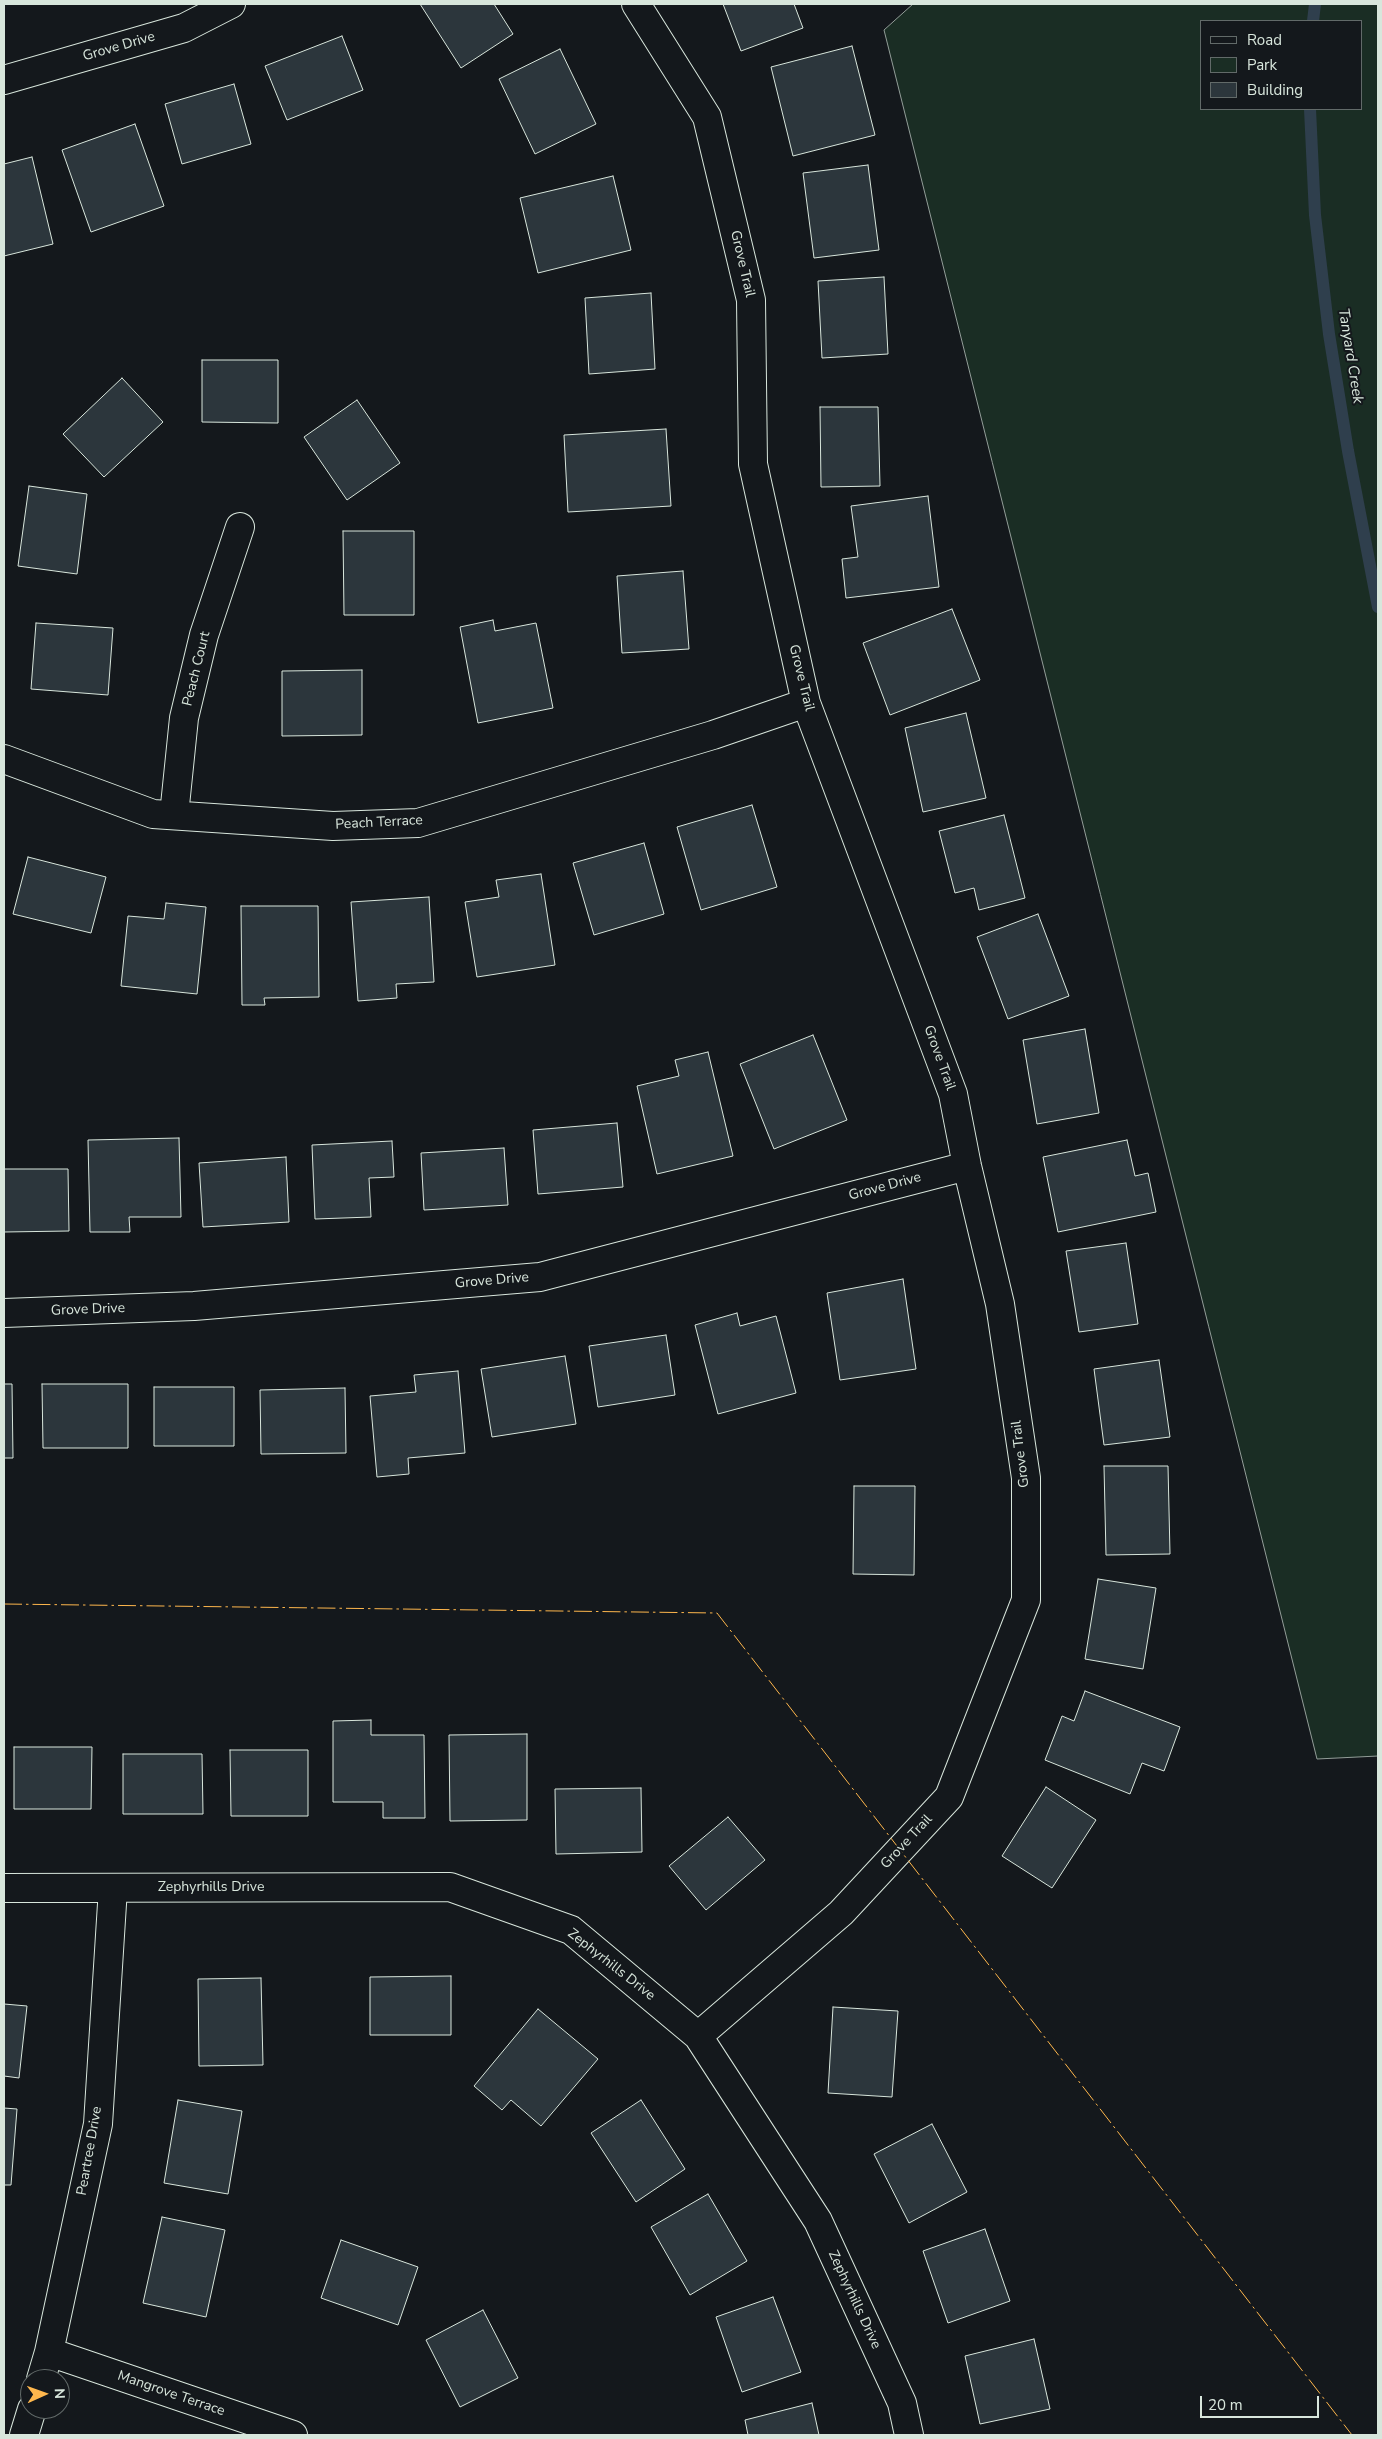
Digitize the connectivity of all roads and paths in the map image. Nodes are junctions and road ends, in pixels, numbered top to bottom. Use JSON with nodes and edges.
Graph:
{"nodes":[{"id":1,"x":230,"y":4,"type":"edge"},
{"id":2,"x":636,"y":4,"type":"edge"},
{"id":3,"x":4,"y":80,"type":"edge"},
{"id":4,"x":240,"y":527,"type":"dead end"},
{"id":5,"x":806,"y":702,"type":"junction"},
{"id":6,"x":4,"y":759,"type":"edge"},
{"id":7,"x":174,"y":816,"type":"junction"},
{"id":8,"x":967,"y":1166,"type":"junction"},
{"id":9,"x":4,"y":1313,"type":"edge"},
{"id":10,"x":4,"y":1888,"type":"edge"},
{"id":11,"x":113,"y":1888,"type":"junction"},
{"id":12,"x":698,"y":2036,"type":"junction"},
{"id":13,"x":49,"y":2352,"type":"junction"},
{"id":14,"x":44,"y":2369,"type":"edge"},
{"id":15,"x":29,"y":2419,"type":"edge"},
{"id":16,"x":24,"y":2435,"type":"edge"},
{"id":17,"x":293,"y":2435,"type":"edge"},
{"id":18,"x":909,"y":2435,"type":"edge"}],
"edges":[{"from":1,"to":3,"type":"street","name":"Grove Drive"},
{"from":2,"to":5,"type":"street","name":"Grove Trail"},
{"from":4,"to":7,"type":"street","name":"Peach Court"},
{"from":5,"to":7,"type":"street","name":"Peach Terrace"},
{"from":5,"to":8,"type":"street","name":"Grove Trail"},
{"from":6,"to":7,"type":"street","name":"Peach Terrace"},
{"from":8,"to":9,"type":"street","name":"Grove Drive"},
{"from":8,"to":12,"type":"street","name":"Grove Trail"},
{"from":10,"to":11,"type":"street","name":"Zephyrhills Drive"},
{"from":11,"to":12,"type":"street","name":"Zephyrhills Drive"},
{"from":11,"to":13,"type":"street","name":"Peartree Drive"},
{"from":12,"to":18,"type":"street","name":"Zephyrhills Drive"},
{"from":13,"to":14,"type":"street","name":"Peartree Drive"},
{"from":13,"to":17,"type":"street","name":"Mangrove Terrace"},
{"from":15,"to":16,"type":"street"}]}
